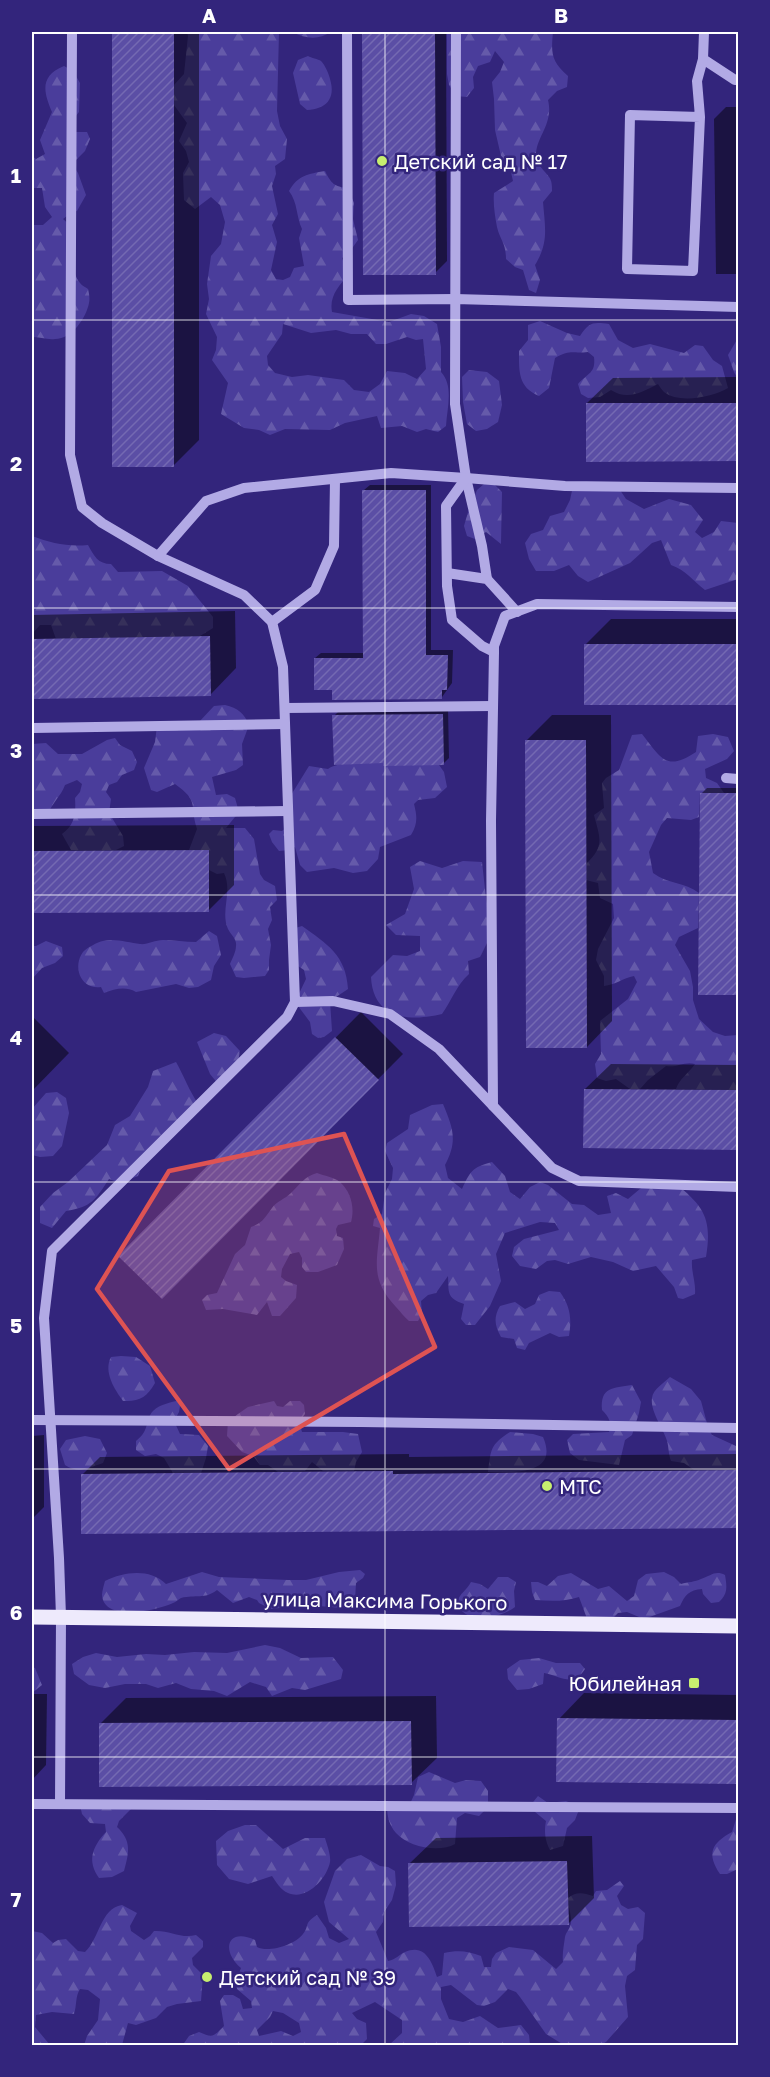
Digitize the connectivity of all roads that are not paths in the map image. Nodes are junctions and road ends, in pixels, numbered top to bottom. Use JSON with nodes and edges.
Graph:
{"nodes":[{"id":1,"x":72,"y":32,"type":"edge"},
{"id":2,"x":347,"y":32,"type":"edge"},
{"id":3,"x":456,"y":32,"type":"edge"},
{"id":4,"x":704,"y":32,"type":"edge"},
{"id":5,"x":703,"y":58,"type":"junction"},
{"id":6,"x":738,"y":80,"type":"edge"},
{"id":7,"x":700,"y":117,"type":"junction"},
{"id":8,"x":455,"y":299,"type":"junction"},
{"id":9,"x":738,"y":307,"type":"edge"},
{"id":10,"x":466,"y":478,"type":"junction"},
{"id":11,"x":335,"y":479,"type":"junction"},
{"id":12,"x":738,"y":488,"type":"edge"},
{"id":13,"x":158,"y":556,"type":"junction"},
{"id":14,"x":447,"y":573,"type":"junction"},
{"id":15,"x":487,"y":579,"type":"junction"},
{"id":16,"x":738,"y":606,"type":"edge"},
{"id":17,"x":517,"y":612,"type":"junction"},
{"id":18,"x":272,"y":622,"type":"junction"},
{"id":19,"x":494,"y":652,"type":"junction"},
{"id":20,"x":493,"y":706,"type":"junction"},
{"id":21,"x":285,"y":708,"type":"junction"},
{"id":22,"x":285,"y":724,"type":"junction"},
{"id":23,"x":32,"y":728,"type":"edge"},
{"id":24,"x":726,"y":778,"type":"dead end"},
{"id":25,"x":738,"y":778,"type":"edge"},
{"id":26,"x":288,"y":811,"type":"junction"},
{"id":27,"x":32,"y":814,"type":"edge"},
{"id":28,"x":295,"y":1002,"type":"junction"},
{"id":29,"x":493,"y":1106,"type":"junction"},
{"id":30,"x":738,"y":1187,"type":"edge"},
{"id":31,"x":32,"y":1420,"type":"edge"},
{"id":32,"x":51,"y":1420,"type":"junction"},
{"id":33,"x":738,"y":1428,"type":"edge"},
{"id":34,"x":32,"y":1617,"type":"edge"},
{"id":35,"x":61,"y":1617,"type":"junction"},
{"id":36,"x":738,"y":1626,"type":"edge"},
{"id":37,"x":32,"y":1804,"type":"edge"},
{"id":38,"x":60,"y":1804,"type":"junction"},
{"id":39,"x":738,"y":1808,"type":"edge"}],
"edges":[{"from":1,"to":13,"type":"lane"},
{"from":2,"to":8,"type":"lane"},
{"from":3,"to":8,"type":"lane"},
{"from":4,"to":5,"type":"lane"},
{"from":5,"to":6,"type":"lane"},
{"from":5,"to":7,"type":"lane"},
{"from":7,"to":7,"type":"lane"},
{"from":8,"to":9,"type":"lane"},
{"from":8,"to":10,"type":"lane"},
{"from":10,"to":11,"type":"lane"},
{"from":10,"to":12,"type":"lane"},
{"from":10,"to":14,"type":"lane"},
{"from":10,"to":15,"type":"lane"},
{"from":11,"to":13,"type":"lane"},
{"from":11,"to":18,"type":"lane"},
{"from":13,"to":18,"type":"lane"},
{"from":14,"to":15,"type":"lane"},
{"from":14,"to":19,"type":"lane"},
{"from":15,"to":17,"type":"lane"},
{"from":16,"to":17,"type":"lane"},
{"from":17,"to":19,"type":"lane"},
{"from":18,"to":21,"type":"lane"},
{"from":19,"to":20,"type":"lane"},
{"from":20,"to":21,"type":"lane"},
{"from":20,"to":29,"type":"lane"},
{"from":21,"to":22,"type":"lane"},
{"from":22,"to":23,"type":"lane"},
{"from":22,"to":26,"type":"lane"},
{"from":24,"to":25,"type":"lane"},
{"from":26,"to":27,"type":"lane"},
{"from":26,"to":28,"type":"lane"},
{"from":28,"to":29,"type":"lane"},
{"from":28,"to":32,"type":"lane"},
{"from":29,"to":30,"type":"lane"},
{"from":31,"to":32,"type":"lane"},
{"from":32,"to":33,"type":"lane"},
{"from":32,"to":35,"type":"lane"},
{"from":34,"to":35,"type":"main road","name":"улица Максима Горького"},
{"from":35,"to":36,"type":"main road","name":"улица Максима Горького"},
{"from":35,"to":38,"type":"lane"},
{"from":37,"to":38,"type":"lane"},
{"from":38,"to":39,"type":"lane"}]}
